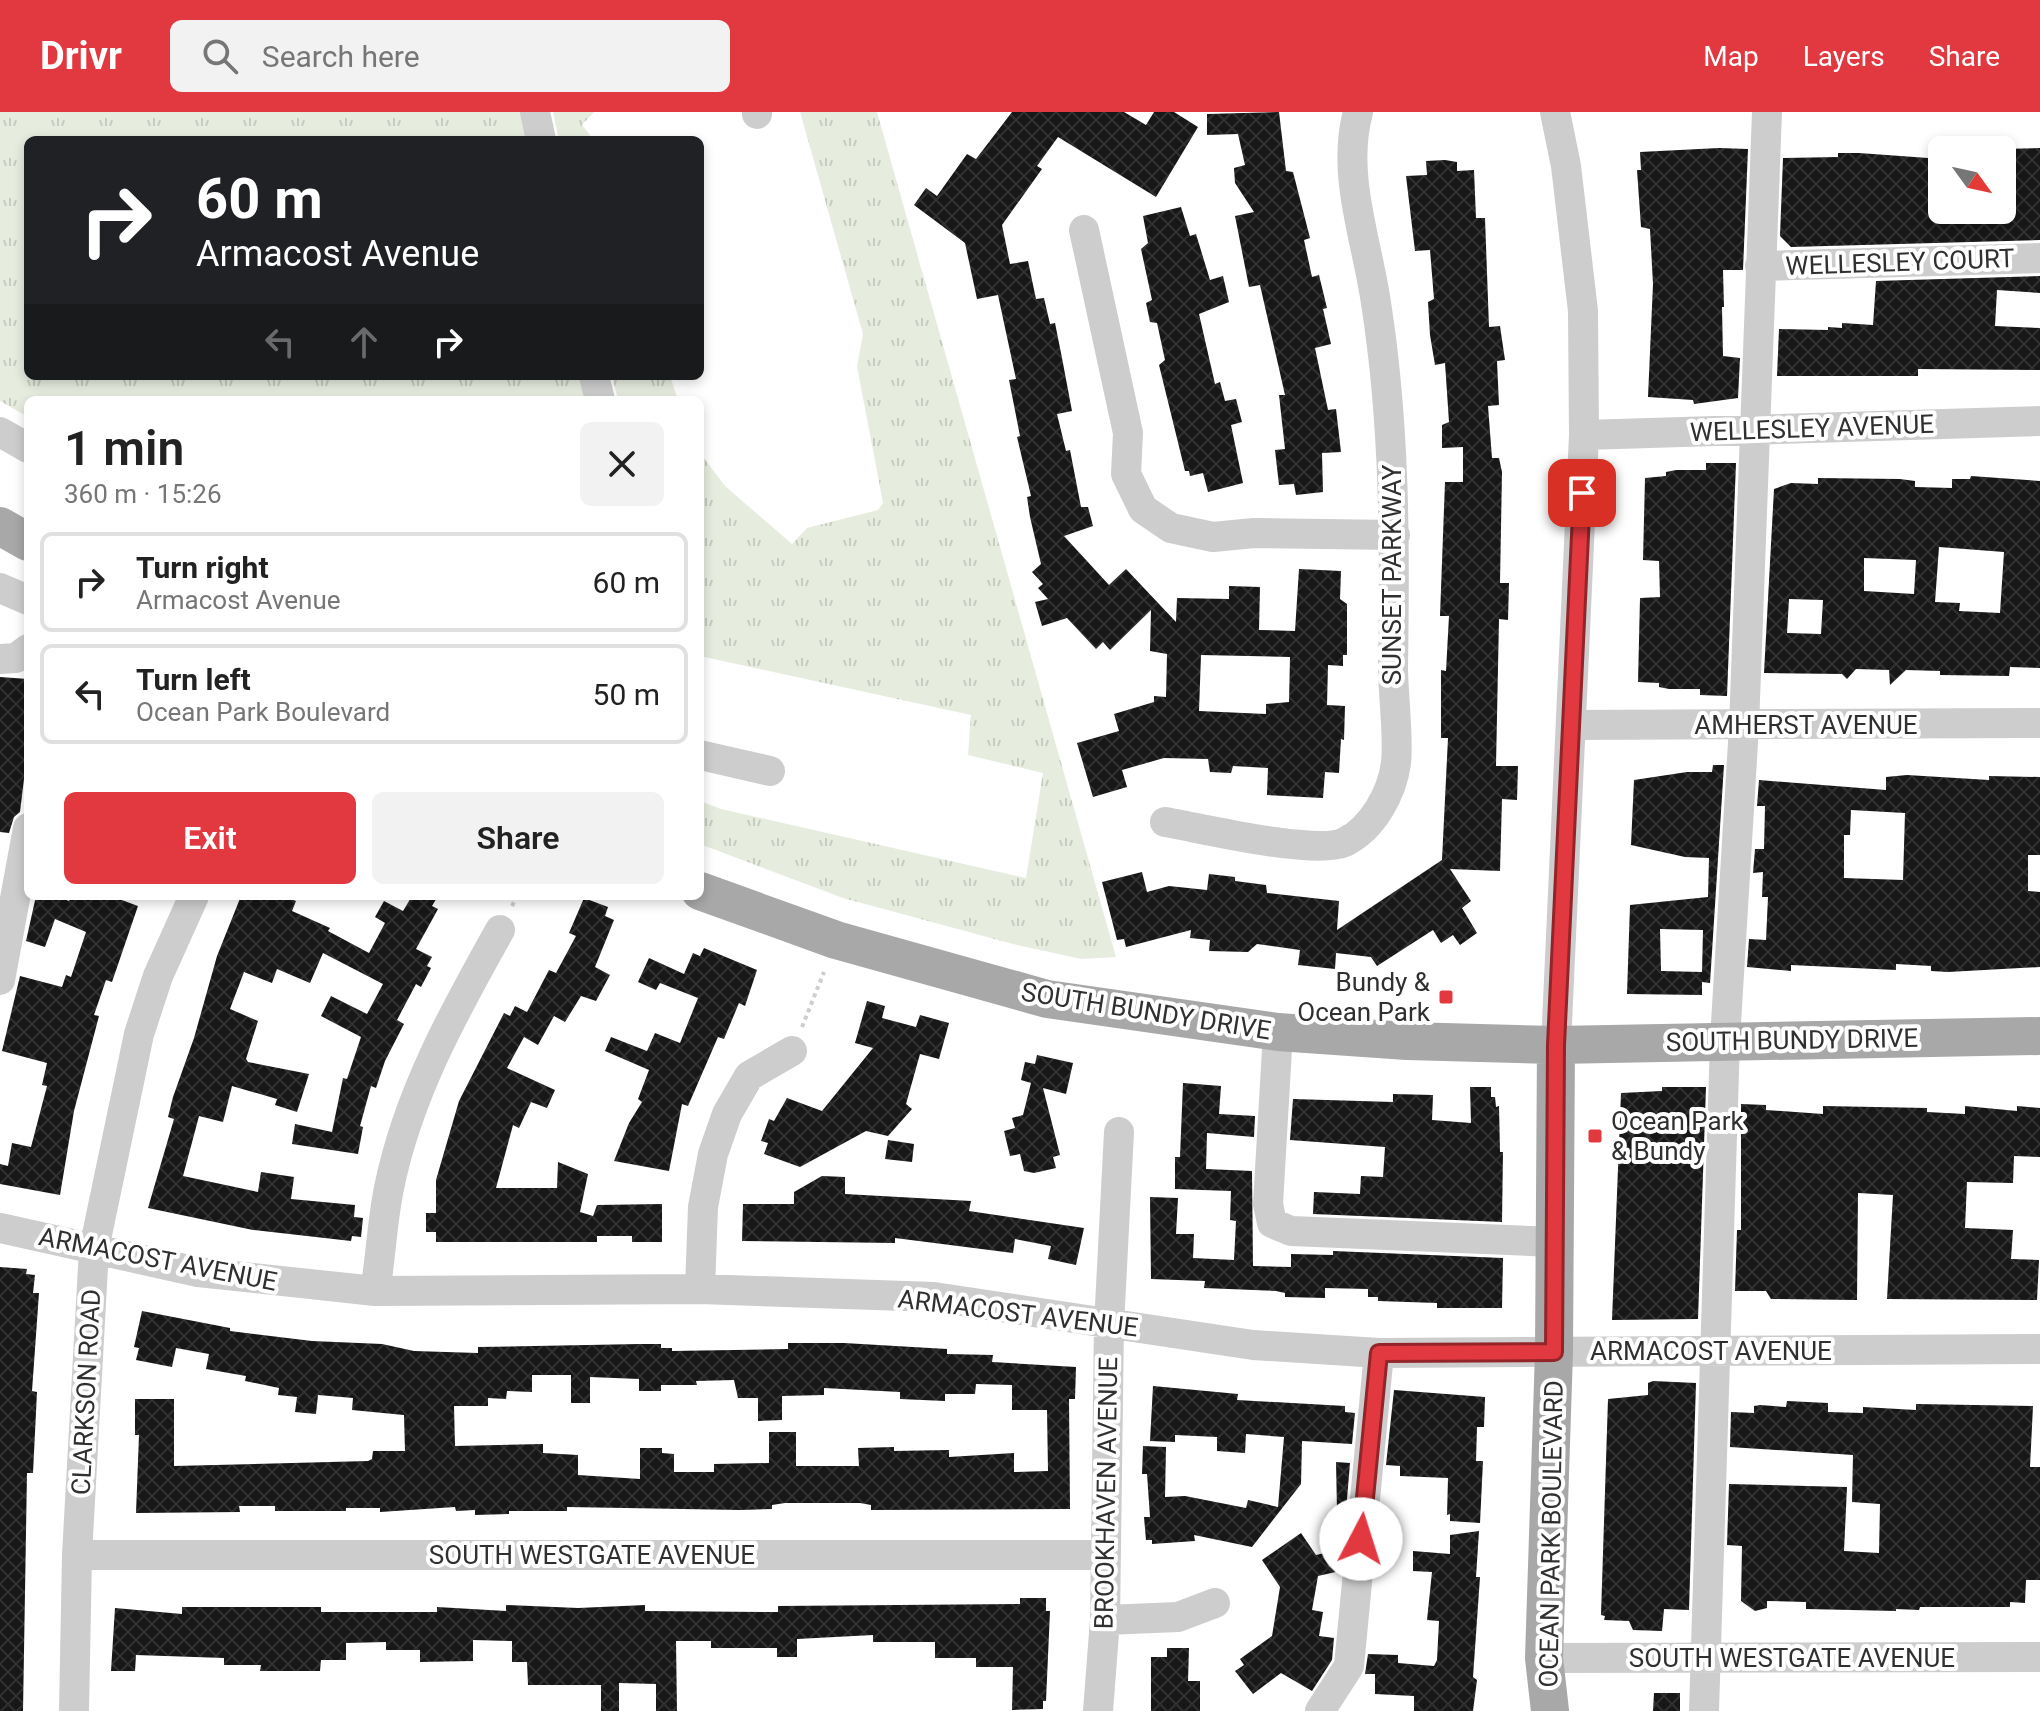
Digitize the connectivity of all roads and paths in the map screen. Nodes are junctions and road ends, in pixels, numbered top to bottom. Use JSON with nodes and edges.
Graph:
{"nodes":[{"id":1,"x":535,"y":112,"type":"edge"},
{"id":2,"x":1358,"y":112,"type":"edge"},
{"id":3,"x":1555,"y":112,"type":"edge"},
{"id":4,"x":1767,"y":112,"type":"edge"},
{"id":5,"x":540,"y":136,"type":"edge"},
{"id":6,"x":1084,"y":230,"type":"dead end"},
{"id":7,"x":2040,"y":258,"type":"edge"},
{"id":8,"x":1760,"y":266,"type":"junction"},
{"id":9,"x":2040,"y":421,"type":"edge"},
{"id":10,"x":1756,"y":429,"type":"junction"},
{"id":11,"x":0,"y":432,"type":"edge"},
{"id":12,"x":1584,"y":435,"type":"junction"},
{"id":13,"x":24,"y":446,"type":"edge"},
{"id":14,"x":0,"y":526,"type":"edge"},
{"id":15,"x":1395,"y":535,"type":"junction"},
{"id":16,"x":24,"y":540,"type":"edge"},
{"id":17,"x":0,"y":588,"type":"edge"},
{"id":18,"x":24,"y":598,"type":"edge"},
{"id":19,"x":24,"y":652,"type":"edge"},
{"id":20,"x":0,"y":659,"type":"edge"},
{"id":21,"x":2040,"y":723,"type":"edge"},
{"id":22,"x":1572,"y":725,"type":"junction"},
{"id":23,"x":1744,"y":726,"type":"junction"},
{"id":24,"x":704,"y":756,"type":"edge"},
{"id":25,"x":770,"y":771,"type":"dead end"},
{"id":26,"x":1165,"y":822,"type":"dead end"},
{"id":27,"x":24,"y":850,"type":"edge"},
{"id":28,"x":704,"y":892,"type":"edge"},
{"id":29,"x":192,"y":900,"type":"edge"},
{"id":30,"x":500,"y":930,"type":"dead end"},
{"id":31,"x":824,"y":972,"type":"dead end"},
{"id":32,"x":0,"y":980,"type":"edge"},
{"id":33,"x":1278,"y":1032,"type":"junction"},
{"id":34,"x":2040,"y":1036,"type":"edge"},
{"id":35,"x":1725,"y":1040,"type":"junction"},
{"id":36,"x":1556,"y":1045,"type":"junction"},
{"id":37,"x":792,"y":1051,"type":"joint"},
{"id":38,"x":1119,"y":1132,"type":"dead end"},
{"id":39,"x":0,"y":1228,"type":"edge"},
{"id":40,"x":1554,"y":1242,"type":"junction"},
{"id":41,"x":94,"y":1249,"type":"junction"},
{"id":42,"x":700,"y":1289,"type":"junction"},
{"id":43,"x":375,"y":1291,"type":"junction"},
{"id":44,"x":1109,"y":1325,"type":"junction"},
{"id":45,"x":2040,"y":1349,"type":"edge"},
{"id":46,"x":1554,"y":1352,"type":"junction"},
{"id":47,"x":1718,"y":1352,"type":"junction"},
{"id":48,"x":1379,"y":1353,"type":"junction"},
{"id":49,"x":77,"y":1555,"type":"junction"},
{"id":50,"x":1106,"y":1555,"type":"junction"},
{"id":51,"x":1215,"y":1603,"type":"dead end"},
{"id":52,"x":1105,"y":1620,"type":"junction"},
{"id":53,"x":2040,"y":1657,"type":"edge"},
{"id":54,"x":1544,"y":1658,"type":"junction"},
{"id":55,"x":1706,"y":1658,"type":"junction"},
{"id":56,"x":74,"y":1711,"type":"edge"},
{"id":57,"x":1098,"y":1711,"type":"edge"},
{"id":58,"x":1320,"y":1711,"type":"edge"},
{"id":59,"x":1550,"y":1711,"type":"edge"},
{"id":60,"x":1704,"y":1711,"type":"edge"}],
"edges":[{"from":1,"to":5,"type":"street"},
{"from":2,"to":15,"type":"street","name":"SUNSET PARKWAY"},
{"from":3,"to":12,"type":"street","name":"OCEAN PARK BOULEVARD"},
{"from":4,"to":8,"type":"street"},
{"from":6,"to":15,"type":"street"},
{"from":7,"to":8,"type":"street","name":"WELLESLEY COURT"},
{"from":8,"to":10,"type":"street"},
{"from":9,"to":10,"type":"street","name":"WELLESLEY AVENUE"},
{"from":10,"to":12,"type":"street","name":"WELLESLEY AVENUE"},
{"from":10,"to":23,"type":"street"},
{"from":11,"to":13,"type":"street"},
{"from":12,"to":22,"type":"street","name":"OCEAN PARK BOULEVARD"},
{"from":14,"to":16,"type":"main road"},
{"from":15,"to":26,"type":"street","name":"SUNSET PARKWAY"},
{"from":17,"to":18,"type":"street"},
{"from":19,"to":20,"type":"street"},
{"from":21,"to":23,"type":"street","name":"AMHERST AVENUE"},
{"from":22,"to":23,"type":"street","name":"AMHERST AVENUE"},
{"from":22,"to":36,"type":"street","name":"OCEAN PARK BOULEVARD"},
{"from":23,"to":35,"type":"street"},
{"from":24,"to":25,"type":"street"},
{"from":27,"to":32,"type":"street"},
{"from":28,"to":33,"type":"main road","name":"SOUTH BUNDY DRIVE"},
{"from":29,"to":41,"type":"street","name":"CLARKSON ROAD"},
{"from":30,"to":43,"type":"street"},
{"from":31,"to":37,"type":"path"},
{"from":33,"to":36,"type":"main road","name":"SOUTH BUNDY DRIVE"},
{"from":33,"to":40,"type":"street"},
{"from":34,"to":35,"type":"main road","name":"SOUTH BUNDY DRIVE"},
{"from":35,"to":36,"type":"main road","name":"SOUTH BUNDY DRIVE"},
{"from":35,"to":47,"type":"street"},
{"from":36,"to":40,"type":"main road","name":"OCEAN PARK BOULEVARD"},
{"from":37,"to":42,"type":"street"},
{"from":38,"to":44,"type":"street","name":"BROOKHAVEN AVENUE"},
{"from":39,"to":41,"type":"street","name":"ARMACOST AVENUE"},
{"from":40,"to":46,"type":"main road","name":"OCEAN PARK BOULEVARD"},
{"from":41,"to":43,"type":"street","name":"ARMACOST AVENUE"},
{"from":41,"to":49,"type":"street","name":"CLARKSON ROAD"},
{"from":42,"to":43,"type":"street","name":"ARMACOST AVENUE"},
{"from":42,"to":44,"type":"street","name":"ARMACOST AVENUE"},
{"from":44,"to":48,"type":"street","name":"ARMACOST AVENUE"},
{"from":44,"to":50,"type":"street","name":"BROOKHAVEN AVENUE"},
{"from":45,"to":47,"type":"street","name":"ARMACOST AVENUE"},
{"from":46,"to":47,"type":"street","name":"ARMACOST AVENUE"},
{"from":46,"to":48,"type":"street","name":"ARMACOST AVENUE"},
{"from":46,"to":54,"type":"main road","name":"OCEAN PARK BOULEVARD"},
{"from":47,"to":55,"type":"street"},
{"from":48,"to":58,"type":"street"},
{"from":49,"to":50,"type":"street","name":"SOUTH WESTGATE AVENUE"},
{"from":49,"to":56,"type":"street","name":"CLARKSON ROAD"},
{"from":50,"to":52,"type":"street","name":"BROOKHAVEN AVENUE"},
{"from":51,"to":52,"type":"street"},
{"from":52,"to":57,"type":"street","name":"BROOKHAVEN AVENUE"},
{"from":53,"to":55,"type":"street","name":"SOUTH WESTGATE AVENUE"},
{"from":54,"to":55,"type":"street","name":"SOUTH WESTGATE AVENUE"},
{"from":54,"to":59,"type":"main road","name":"OCEAN PARK BOULEVARD"},
{"from":55,"to":60,"type":"street"}]}
